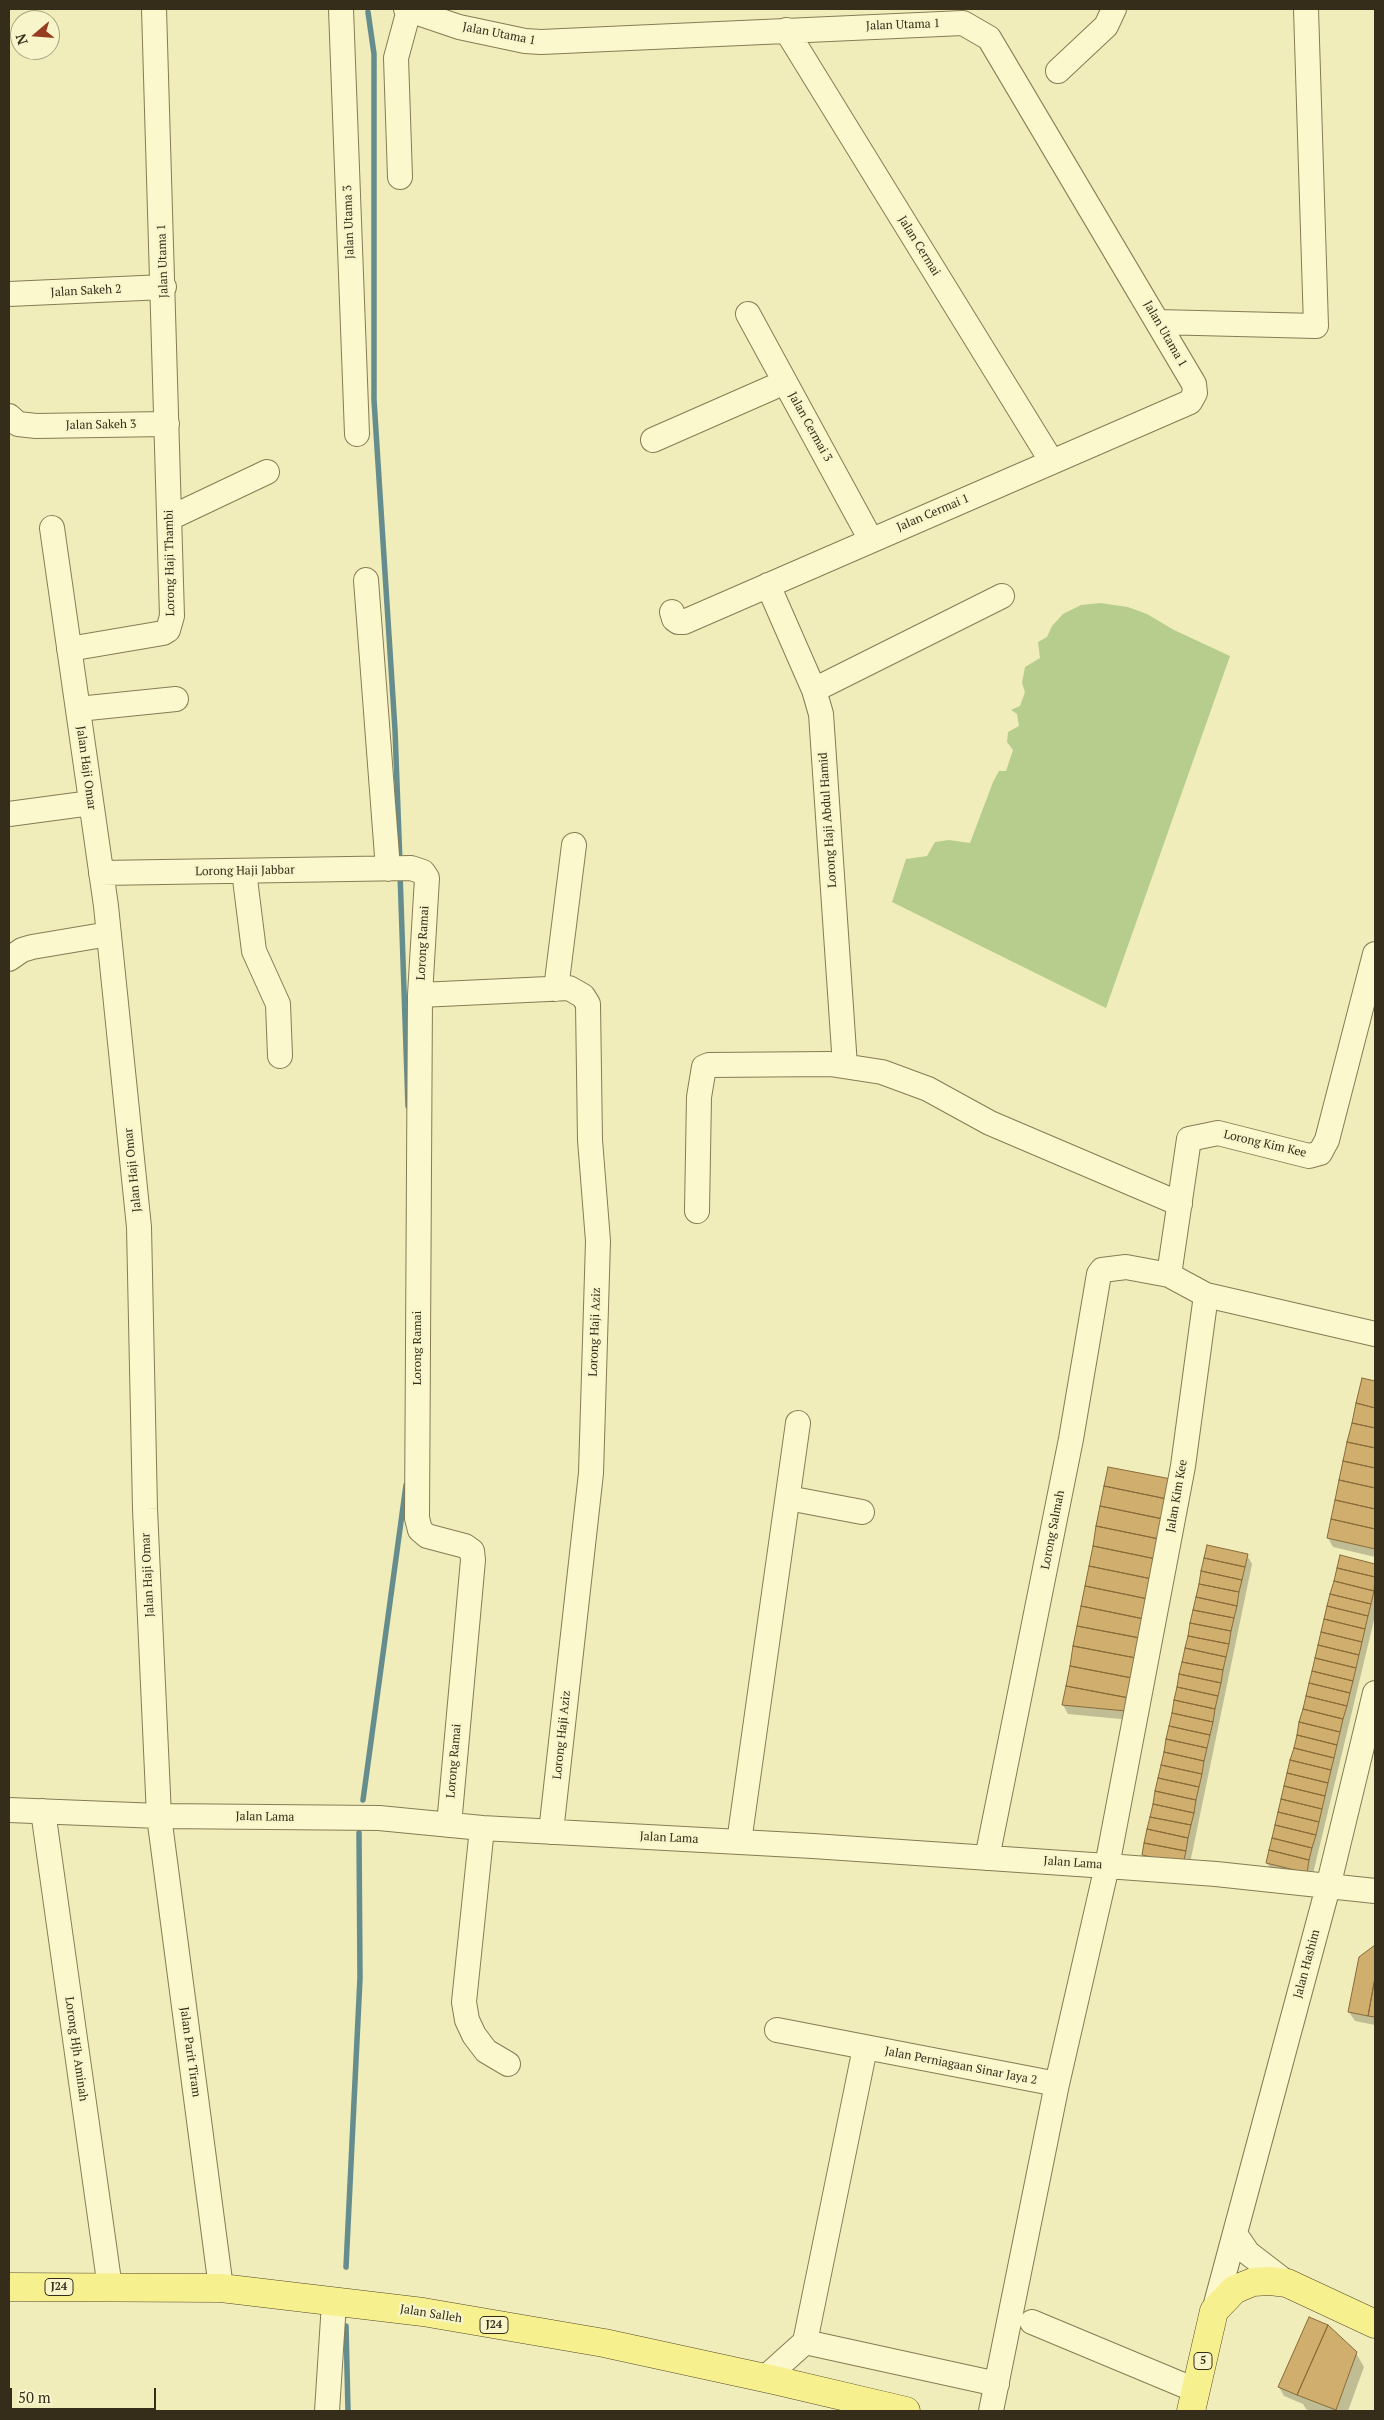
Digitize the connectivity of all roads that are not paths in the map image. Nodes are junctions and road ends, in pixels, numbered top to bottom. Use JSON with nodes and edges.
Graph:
{"nodes":[{"id":1,"x":154,"y":9,"type":"edge"},
{"id":2,"x":341,"y":9,"type":"edge"},
{"id":3,"x":408,"y":9,"type":"edge"},
{"id":4,"x":1114,"y":9,"type":"edge"},
{"id":5,"x":1306,"y":9,"type":"edge"},
{"id":6,"x":786,"y":30,"type":"junction"},
{"id":7,"x":1058,"y":71,"type":"dead end"},
{"id":8,"x":400,"y":178,"type":"dead end"},
{"id":9,"x":164,"y":287,"type":"junction"},
{"id":10,"x":9,"y":294,"type":"edge"},
{"id":11,"x":748,"y":314,"type":"dead end"},
{"id":12,"x":1158,"y":322,"type":"junction"},
{"id":13,"x":785,"y":382,"type":"junction"},
{"id":14,"x":1195,"y":393,"type":"joint"},
{"id":15,"x":9,"y":416,"type":"edge"},
{"id":16,"x":167,"y":424,"type":"junction"},
{"id":17,"x":357,"y":434,"type":"dead end"},
{"id":18,"x":654,"y":440,"type":"dead end"},
{"id":19,"x":1052,"y":462,"type":"junction"},
{"id":20,"x":267,"y":472,"type":"dead end"},
{"id":21,"x":170,"y":518,"type":"junction"},
{"id":22,"x":52,"y":528,"type":"dead end"},
{"id":23,"x":871,"y":540,"type":"junction"},
{"id":24,"x":366,"y":580,"type":"dead end"},
{"id":25,"x":768,"y":585,"type":"junction"},
{"id":26,"x":1002,"y":596,"type":"dead end"},
{"id":27,"x":672,"y":612,"type":"dead end"},
{"id":28,"x":69,"y":649,"type":"junction"},
{"id":29,"x":814,"y":690,"type":"junction"},
{"id":30,"x":176,"y":699,"type":"dead end"},
{"id":31,"x":78,"y":709,"type":"junction"},
{"id":32,"x":91,"y":803,"type":"junction"},
{"id":33,"x":9,"y":814,"type":"edge"},
{"id":34,"x":574,"y":845,"type":"dead end"},
{"id":35,"x":399,"y":868,"type":"junction"},
{"id":36,"x":244,"y":871,"type":"junction"},
{"id":37,"x":102,"y":873,"type":"junction"},
{"id":38,"x":109,"y":934,"type":"junction"},
{"id":39,"x":1375,"y":954,"type":"edge"},
{"id":40,"x":9,"y":959,"type":"edge"},
{"id":41,"x":556,"y":989,"type":"junction"},
{"id":42,"x":420,"y":995,"type":"junction"},
{"id":43,"x":280,"y":1056,"type":"dead end"},
{"id":44,"x":845,"y":1066,"type":"junction"},
{"id":45,"x":1180,"y":1204,"type":"junction"},
{"id":46,"x":697,"y":1211,"type":"dead end"},
{"id":47,"x":1170,"y":1275,"type":"junction"},
{"id":48,"x":1206,"y":1296,"type":"junction"},
{"id":49,"x":1375,"y":1334,"type":"edge"},
{"id":50,"x":798,"y":1423,"type":"dead end"},
{"id":51,"x":788,"y":1498,"type":"junction"},
{"id":52,"x":862,"y":1512,"type":"dead end"},
{"id":53,"x":1375,"y":1693,"type":"edge"},
{"id":54,"x":9,"y":1810,"type":"edge"},
{"id":55,"x":43,"y":1811,"type":"junction"},
{"id":56,"x":159,"y":1816,"type":"junction"},
{"id":57,"x":448,"y":1825,"type":"junction"},
{"id":58,"x":482,"y":1828,"type":"junction"},
{"id":59,"x":551,"y":1832,"type":"junction"},
{"id":60,"x":739,"y":1842,"type":"junction"},
{"id":61,"x":987,"y":1858,"type":"junction"},
{"id":62,"x":1107,"y":1866,"type":"junction"},
{"id":63,"x":1328,"y":1887,"type":"junction"},
{"id":64,"x":1375,"y":1891,"type":"edge"},
{"id":65,"x":777,"y":2030,"type":"dead end"},
{"id":66,"x":865,"y":2048,"type":"junction"},
{"id":67,"x":508,"y":2064,"type":"dead end"},
{"id":68,"x":1057,"y":2084,"type":"junction"},
{"id":69,"x":1234,"y":2234,"type":"junction"},
{"id":70,"x":1287,"y":2283,"type":"junction"},
{"id":71,"x":9,"y":2287,"type":"edge"},
{"id":72,"x":110,"y":2288,"type":"junction"},
{"id":73,"x":222,"y":2288,"type":"junction"},
{"id":74,"x":334,"y":2302,"type":"junction"},
{"id":75,"x":1214,"y":2311,"type":"junction"},
{"id":76,"x":1032,"y":2322,"type":"dead end"},
{"id":77,"x":1375,"y":2324,"type":"edge"},
{"id":78,"x":805,"y":2342,"type":"junction"},
{"id":79,"x":765,"y":2378,"type":"junction"},
{"id":80,"x":997,"y":2384,"type":"junction"},
{"id":81,"x":1193,"y":2401,"type":"edge"},
{"id":82,"x":327,"y":2411,"type":"edge"},
{"id":83,"x":906,"y":2411,"type":"edge"},
{"id":84,"x":992,"y":2411,"type":"edge"}],
"edges":[{"from":1,"to":9,"type":"street","name":"Jalan Utama 1"},
{"from":2,"to":17,"type":"street","name":"Jalan Utama 3"},
{"from":3,"to":6,"type":"street","name":"Jalan Utama 1"},
{"from":3,"to":8,"type":"street"},
{"from":4,"to":7,"type":"street"},
{"from":5,"to":12,"type":"street"},
{"from":6,"to":12,"type":"street","name":"Jalan Utama 1"},
{"from":6,"to":19,"type":"street","name":"Jalan Cermai"},
{"from":9,"to":10,"type":"street","name":"Jalan Sakeh 2"},
{"from":9,"to":16,"type":"street","name":"Jalan Utama 1"},
{"from":11,"to":13,"type":"street","name":"Jalan Cermai 3"},
{"from":12,"to":14,"type":"street","name":"Jalan Utama 1"},
{"from":13,"to":18,"type":"street"},
{"from":13,"to":23,"type":"street","name":"Jalan Cermai 3"},
{"from":14,"to":19,"type":"street","name":"Jalan Cermai 1"},
{"from":15,"to":16,"type":"street","name":"Jalan Sakeh 3"},
{"from":16,"to":21,"type":"street","name":"Lorong Haji Thambi"},
{"from":19,"to":23,"type":"street","name":"Jalan Cermai 1"},
{"from":20,"to":21,"type":"street"},
{"from":21,"to":28,"type":"street","name":"Lorong Haji Thambi"},
{"from":22,"to":28,"type":"street","name":"Jalan Haji Omar"},
{"from":23,"to":25,"type":"street","name":"Jalan Cermai 1"},
{"from":24,"to":35,"type":"street"},
{"from":25,"to":27,"type":"street","name":"Jalan Cermai 1"},
{"from":25,"to":29,"type":"street","name":"Lorong Haji Abdul Hamid"},
{"from":26,"to":29,"type":"street"},
{"from":28,"to":31,"type":"street","name":"Jalan Haji Omar"},
{"from":29,"to":44,"type":"street","name":"Lorong Haji Abdul Hamid"},
{"from":30,"to":31,"type":"street"},
{"from":31,"to":32,"type":"street","name":"Jalan Haji Omar"},
{"from":32,"to":33,"type":"street"},
{"from":32,"to":37,"type":"street","name":"Jalan Haji Omar"},
{"from":34,"to":41,"type":"street"},
{"from":35,"to":36,"type":"street","name":"Lorong Haji Jabbar"},
{"from":35,"to":42,"type":"street","name":"Lorong Ramai"},
{"from":36,"to":37,"type":"street","name":"Lorong Haji Jabbar"},
{"from":36,"to":43,"type":"street"},
{"from":37,"to":38,"type":"street","name":"Jalan Haji Omar"},
{"from":38,"to":40,"type":"street"},
{"from":38,"to":56,"type":"street","name":"Jalan Haji Omar"},
{"from":39,"to":45,"type":"street","name":"Lorong Kim Kee"},
{"from":41,"to":42,"type":"street","name":"Lorong Haji Aziz"},
{"from":41,"to":59,"type":"street","name":"Lorong Haji Aziz"},
{"from":42,"to":57,"type":"street","name":"Lorong Ramai"},
{"from":44,"to":45,"type":"street"},
{"from":44,"to":46,"type":"street"},
{"from":45,"to":47,"type":"street"},
{"from":47,"to":48,"type":"street","name":"Lorong Salmah"},
{"from":47,"to":61,"type":"street","name":"Lorong Salmah"},
{"from":48,"to":49,"type":"street"},
{"from":48,"to":62,"type":"street","name":"Jalan Kim Kee"},
{"from":50,"to":51,"type":"street"},
{"from":51,"to":52,"type":"street"},
{"from":51,"to":60,"type":"street"},
{"from":53,"to":63,"type":"street","name":"Jalan Hashim"},
{"from":54,"to":55,"type":"street","name":"Jalan Lama"},
{"from":55,"to":56,"type":"street","name":"Jalan Lama"},
{"from":55,"to":72,"type":"street","name":"Lorong Hjh Aminah"},
{"from":56,"to":57,"type":"street","name":"Jalan Lama"},
{"from":56,"to":73,"type":"street","name":"Jalan Parit Tiram"},
{"from":57,"to":58,"type":"street","name":"Jalan Lama"},
{"from":58,"to":59,"type":"street","name":"Jalan Lama"},
{"from":58,"to":67,"type":"street"},
{"from":59,"to":60,"type":"street","name":"Jalan Lama"},
{"from":60,"to":61,"type":"street","name":"Jalan Lama"},
{"from":61,"to":62,"type":"street","name":"Jalan Lama"},
{"from":62,"to":63,"type":"street","name":"Jalan Lama"},
{"from":62,"to":68,"type":"street","name":"Jalan Kim Kee"},
{"from":63,"to":64,"type":"street","name":"Jalan Lama"},
{"from":63,"to":69,"type":"street","name":"Jalan Hashim"},
{"from":65,"to":66,"type":"street","name":"Jalan Perniagaan Sinar Jaya 2"},
{"from":66,"to":68,"type":"street","name":"Jalan Perniagaan Sinar Jaya 2"},
{"from":66,"to":78,"type":"street"},
{"from":68,"to":80,"type":"street","name":"Jalan Kim Kee"},
{"from":69,"to":70,"type":"street"},
{"from":69,"to":75,"type":"street","name":"Jalan Hashim"},
{"from":70,"to":75,"type":"main road"},
{"from":70,"to":77,"type":"main road"},
{"from":71,"to":72,"type":"main road","name":"Jalan Salleh","number":"J24"},
{"from":72,"to":73,"type":"main road","name":"Jalan Salleh","number":"J24"},
{"from":73,"to":74,"type":"main road","name":"Jalan Salleh","number":"J24"},
{"from":74,"to":79,"type":"main road","name":"Jalan Salleh","number":"J24"},
{"from":74,"to":82,"type":"street"},
{"from":75,"to":81,"type":"main road","number":"5"},
{"from":76,"to":81,"type":"street"},
{"from":78,"to":79,"type":"street"},
{"from":78,"to":80,"type":"street"},
{"from":79,"to":83,"type":"main road","name":"Jalan Salleh","number":"J24"},
{"from":80,"to":84,"type":"street","name":"Jalan Kim Kee"}]}
